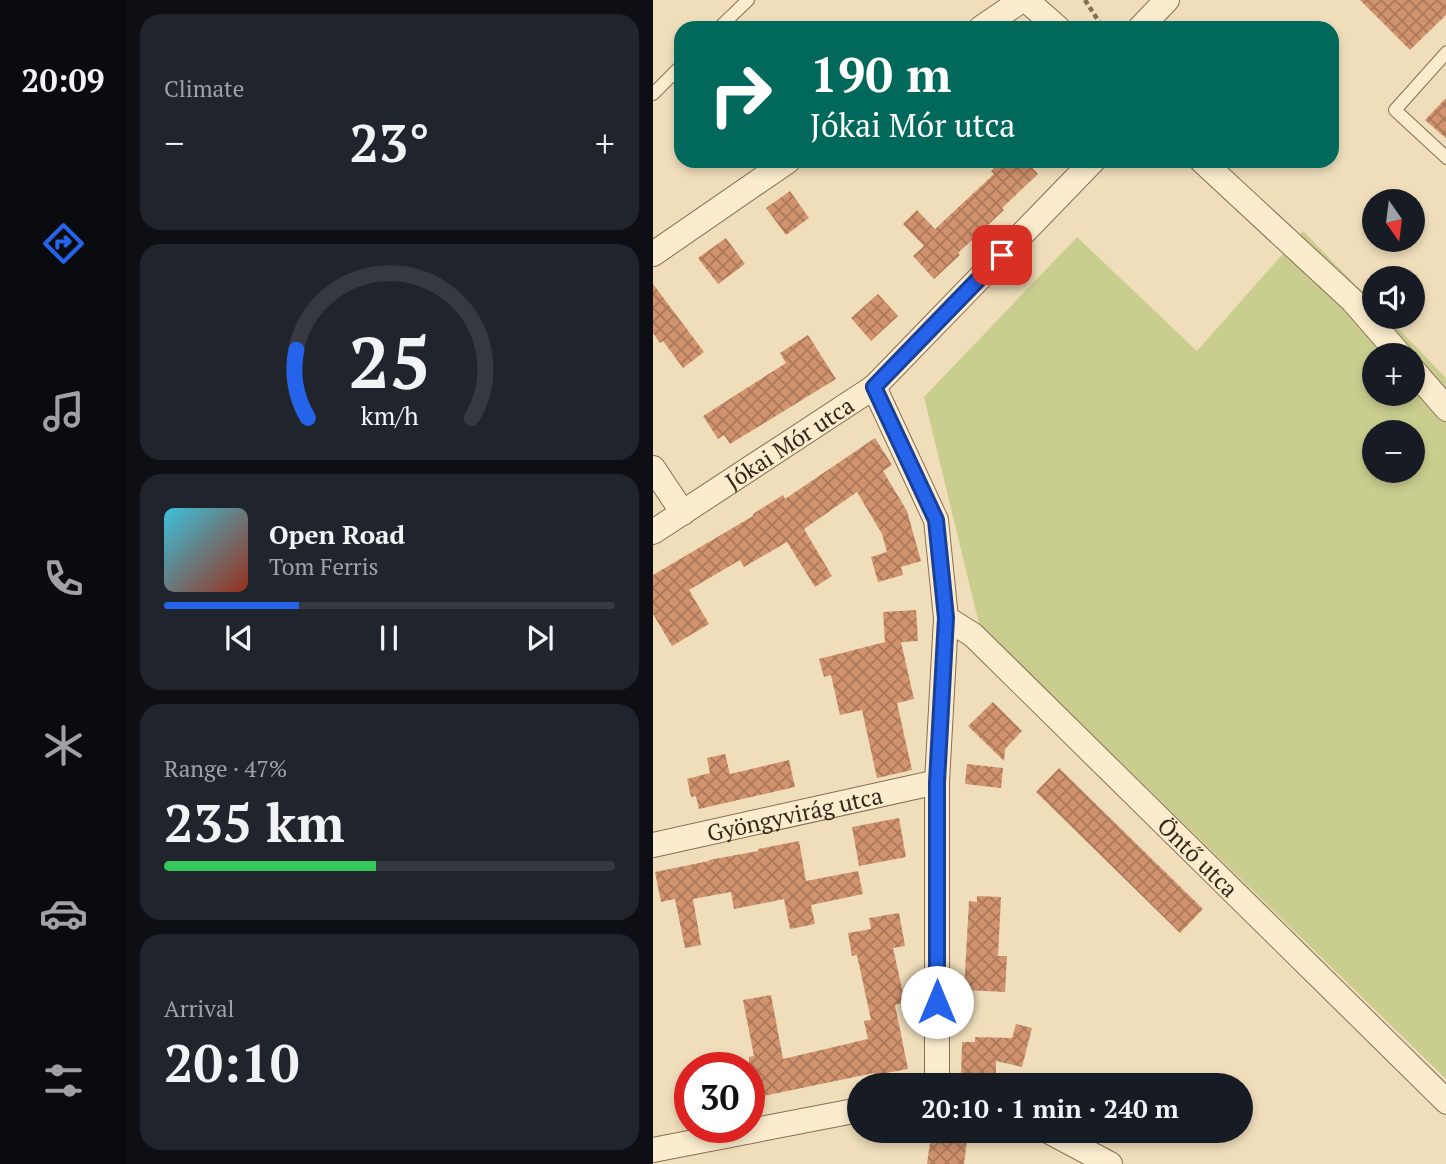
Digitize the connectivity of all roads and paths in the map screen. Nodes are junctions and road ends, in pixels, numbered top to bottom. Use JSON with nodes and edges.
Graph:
{"nodes":[{"id":1,"x":748,"y":0,"type":"edge"},
{"id":2,"x":1024,"y":0,"type":"edge"},
{"id":3,"x":1085,"y":0,"type":"edge"},
{"id":4,"x":1167,"y":0,"type":"edge"},
{"id":5,"x":726,"y":21,"type":"edge"},
{"id":6,"x":992,"y":21,"type":"edge"},
{"id":7,"x":1050,"y":21,"type":"edge"},
{"id":8,"x":1098,"y":21,"type":"edge"},
{"id":9,"x":1147,"y":21,"type":"edge"},
{"id":10,"x":1446,"y":52,"type":"edge"},
{"id":11,"x":674,"y":73,"type":"edge"},
{"id":12,"x":653,"y":94,"type":"edge"},
{"id":13,"x":1446,"y":158,"type":"edge"},
{"id":14,"x":778,"y":168,"type":"edge"},
{"id":15,"x":1086,"y":168,"type":"edge"},
{"id":16,"x":1210,"y":168,"type":"edge"},
{"id":17,"x":653,"y":254,"type":"edge"},
{"id":18,"x":1390,"y":343,"type":"edge"},
{"id":19,"x":1425,"y":384,"type":"edge"},
{"id":20,"x":874,"y":387,"type":"junction"},
{"id":21,"x":1446,"y":409,"type":"edge"},
{"id":22,"x":653,"y":468,"type":"edge"},
{"id":23,"x":683,"y":513,"type":"junction"},
{"id":24,"x":653,"y":532,"type":"edge"},
{"id":25,"x":946,"y":618,"type":"junction"},
{"id":26,"x":937,"y":782,"type":"junction"},
{"id":27,"x":653,"y":845,"type":"edge"},
{"id":28,"x":937,"y":1073,"type":"edge"},
{"id":29,"x":1446,"y":1102,"type":"edge"},
{"id":30,"x":847,"y":1112,"type":"edge"},
{"id":31,"x":1070,"y":1143,"type":"edge"},
{"id":32,"x":653,"y":1150,"type":"edge"},
{"id":33,"x":1110,"y":1164,"type":"edge"}],
"edges":[{"from":1,"to":5,"type":"lane"},
{"from":2,"to":6,"type":"street"},
{"from":2,"to":7,"type":"street"},
{"from":3,"to":8,"type":"path"},
{"from":4,"to":9,"type":"street"},
{"from":10,"to":13,"type":"lane"},
{"from":11,"to":12,"type":"lane"},
{"from":14,"to":17,"type":"street"},
{"from":15,"to":20,"type":"street","name":"Jókai Mór utca"},
{"from":16,"to":18,"type":"street"},
{"from":19,"to":21,"type":"street"},
{"from":20,"to":23,"type":"street","name":"Jókai Mór utca"},
{"from":20,"to":25,"type":"street"},
{"from":22,"to":23,"type":"street"},
{"from":23,"to":24,"type":"street","name":"Jókai Mór utca"},
{"from":25,"to":26,"type":"street"},
{"from":25,"to":29,"type":"street","name":"Öntő utca"},
{"from":26,"to":27,"type":"street","name":"Gyöngyvirág utca"},
{"from":26,"to":28,"type":"street"},
{"from":30,"to":32,"type":"street"},
{"from":31,"to":33,"type":"street"}]}
